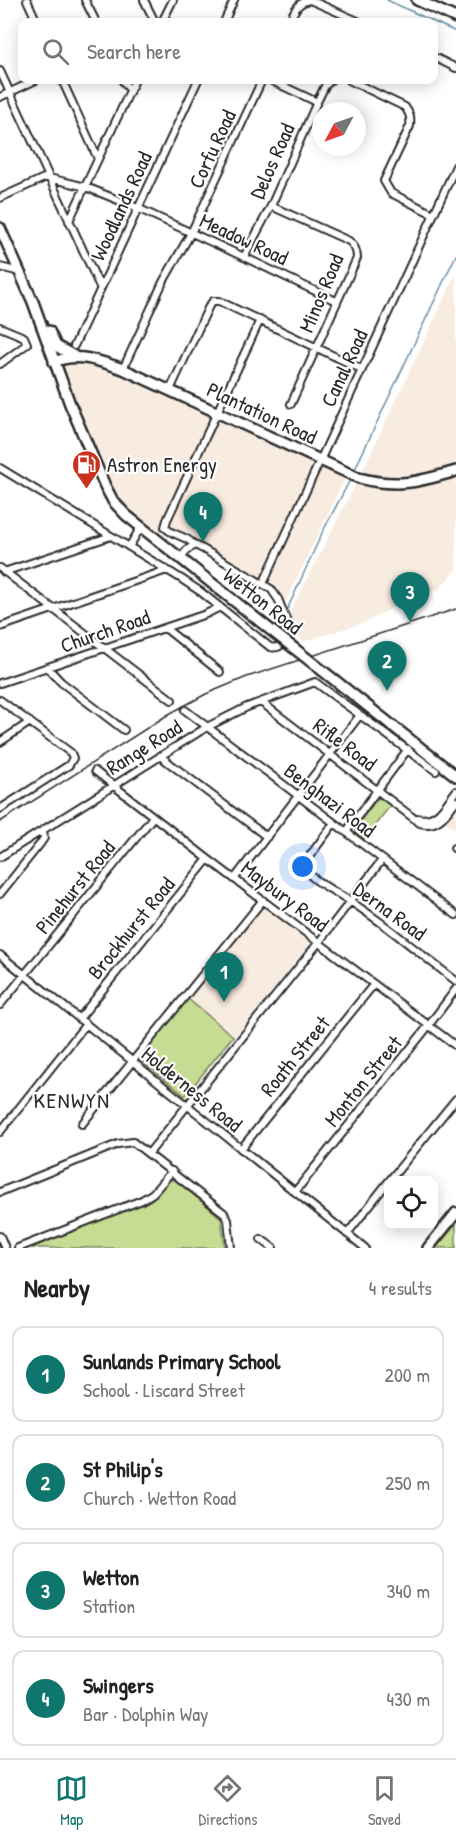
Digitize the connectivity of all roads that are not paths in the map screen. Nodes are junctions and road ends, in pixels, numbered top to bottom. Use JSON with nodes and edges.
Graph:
{"nodes":[{"id":1,"x":27,"y":0,"type":"edge"},
{"id":2,"x":85,"y":0,"type":"edge"},
{"id":3,"x":144,"y":0,"type":"edge"},
{"id":4,"x":173,"y":0,"type":"edge"},
{"id":5,"x":234,"y":0,"type":"edge"},
{"id":6,"x":417,"y":0,"type":"edge"},
{"id":7,"x":305,"y":1,"type":"edge"},
{"id":8,"x":35,"y":18,"type":"edge"},
{"id":9,"x":94,"y":18,"type":"edge"},
{"id":10,"x":153,"y":18,"type":"edge"},
{"id":11,"x":164,"y":18,"type":"edge"},
{"id":12,"x":226,"y":18,"type":"edge"},
{"id":13,"x":291,"y":18,"type":"edge"},
{"id":14,"x":351,"y":18,"type":"edge"},
{"id":15,"x":456,"y":18,"type":"edge"},
{"id":16,"x":438,"y":59,"type":"edge"},
{"id":17,"x":456,"y":68,"type":"edge"},
{"id":18,"x":0,"y":71,"type":"edge"},
{"id":19,"x":28,"y":84,"type":"edge"},
{"id":20,"x":64,"y":84,"type":"edge"},
{"id":21,"x":125,"y":84,"type":"edge"},
{"id":22,"x":133,"y":84,"type":"edge"},
{"id":23,"x":196,"y":84,"type":"edge"},
{"id":24,"x":260,"y":84,"type":"edge"},
{"id":25,"x":279,"y":84,"type":"edge"},
{"id":26,"x":327,"y":84,"type":"edge"},
{"id":27,"x":357,"y":84,"type":"edge"},
{"id":28,"x":130,"y":90,"type":"junction"},
{"id":29,"x":10,"y":93,"type":"junction"},
{"id":30,"x":0,"y":97,"type":"edge"},
{"id":31,"x":317,"y":102,"type":"joint"},
{"id":32,"x":312,"y":113,"type":"edge"},
{"id":33,"x":98,"y":159,"type":"junction"},
{"id":34,"x":456,"y":166,"type":"edge"},
{"id":35,"x":49,"y":178,"type":"junction"},
{"id":36,"x":86,"y":187,"type":"junction"},
{"id":37,"x":0,"y":198,"type":"edge"},
{"id":38,"x":270,"y":206,"type":"junction"},
{"id":39,"x":138,"y":209,"type":"junction"},
{"id":40,"x":433,"y":214,"type":"junction"},
{"id":41,"x":69,"y":221,"type":"junction"},
{"id":42,"x":0,"y":228,"type":"edge"},
{"id":43,"x":191,"y":233,"type":"junction"},
{"id":44,"x":244,"y":257,"type":"junction"},
{"id":45,"x":0,"y":267,"type":"edge"},
{"id":46,"x":20,"y":272,"type":"junction"},
{"id":47,"x":100,"y":287,"type":"junction"},
{"id":48,"x":336,"y":301,"type":"junction"},
{"id":49,"x":38,"y":314,"type":"junction"},
{"id":50,"x":260,"y":320,"type":"junction"},
{"id":51,"x":0,"y":327,"type":"edge"},
{"id":52,"x":74,"y":346,"type":"dead end"},
{"id":53,"x":317,"y":347,"type":"junction"},
{"id":54,"x":75,"y":357,"type":"junction"},
{"id":55,"x":54,"y":362,"type":"junction"},
{"id":56,"x":0,"y":364,"type":"edge"},
{"id":57,"x":123,"y":369,"type":"junction"},
{"id":58,"x":361,"y":369,"type":"junction"},
{"id":59,"x":170,"y":390,"type":"junction"},
{"id":60,"x":291,"y":404,"type":"dead end"},
{"id":61,"x":217,"y":412,"type":"junction"},
{"id":62,"x":319,"y":461,"type":"junction"},
{"id":63,"x":0,"y":468,"type":"edge"},
{"id":64,"x":456,"y":471,"type":"edge"},
{"id":65,"x":141,"y":527,"type":"junction"},
{"id":66,"x":111,"y":536,"type":"junction"},
{"id":67,"x":194,"y":546,"type":"junction"},
{"id":68,"x":129,"y":547,"type":"junction"},
{"id":69,"x":180,"y":558,"type":"junction"},
{"id":70,"x":167,"y":570,"type":"junction"},
{"id":71,"x":2,"y":571,"type":"edge"},
{"id":72,"x":263,"y":584,"type":"junction"},
{"id":73,"x":220,"y":607,"type":"junction"},
{"id":74,"x":53,"y":609,"type":"junction"},
{"id":75,"x":0,"y":627,"type":"edge"},
{"id":76,"x":165,"y":628,"type":"junction"},
{"id":77,"x":104,"y":648,"type":"junction"},
{"id":78,"x":47,"y":667,"type":"junction"},
{"id":79,"x":220,"y":672,"type":"dead end"},
{"id":80,"x":0,"y":683,"type":"edge"},
{"id":81,"x":0,"y":700,"type":"edge"},
{"id":82,"x":172,"y":700,"type":"dead end"},
{"id":83,"x":261,"y":702,"type":"junction"},
{"id":84,"x":185,"y":710,"type":"dead end"},
{"id":85,"x":360,"y":715,"type":"junction"},
{"id":86,"x":30,"y":722,"type":"junction"},
{"id":87,"x":207,"y":727,"type":"junction"},
{"id":88,"x":124,"y":730,"type":"dead end"},
{"id":89,"x":0,"y":742,"type":"edge"},
{"id":90,"x":408,"y":749,"type":"junction"},
{"id":91,"x":329,"y":754,"type":"junction"},
{"id":92,"x":160,"y":756,"type":"junction"},
{"id":93,"x":95,"y":771,"type":"dead end"},
{"id":94,"x":436,"y":771,"type":"dead end"},
{"id":95,"x":456,"y":776,"type":"edge"},
{"id":96,"x":113,"y":786,"type":"junction"},
{"id":97,"x":378,"y":790,"type":"junction"},
{"id":98,"x":456,"y":791,"type":"edge"},
{"id":99,"x":298,"y":796,"type":"junction"},
{"id":100,"x":456,"y":801,"type":"edge"},
{"id":101,"x":0,"y":809,"type":"edge"},
{"id":102,"x":408,"y":814,"type":"junction"},
{"id":103,"x":153,"y":817,"type":"junction"},
{"id":104,"x":334,"y":823,"type":"junction"},
{"id":105,"x":43,"y":830,"type":"junction"},
{"id":106,"x":346,"y":832,"type":"junction"},
{"id":107,"x":267,"y":837,"type":"junction"},
{"id":108,"x":0,"y":857,"type":"edge"},
{"id":109,"x":208,"y":859,"type":"junction"},
{"id":110,"x":382,"y":860,"type":"junction"},
{"id":111,"x":235,"y":878,"type":"junction"},
{"id":112,"x":0,"y":894,"type":"edge"},
{"id":113,"x":263,"y":900,"type":"junction"},
{"id":114,"x":350,"y":901,"type":"junction"},
{"id":115,"x":456,"y":915,"type":"edge"},
{"id":116,"x":319,"y":942,"type":"junction"},
{"id":117,"x":0,"y":955,"type":"edge"},
{"id":118,"x":24,"y":975,"type":"junction"},
{"id":119,"x":456,"y":981,"type":"edge"},
{"id":120,"x":374,"y":984,"type":"junction"},
{"id":121,"x":456,"y":989,"type":"edge"},
{"id":122,"x":0,"y":1005,"type":"edge"},
{"id":123,"x":79,"y":1019,"type":"junction"},
{"id":124,"x":86,"y":1024,"type":"junction"},
{"id":125,"x":429,"y":1025,"type":"junction"},
{"id":126,"x":456,"y":1046,"type":"edge"},
{"id":127,"x":132,"y":1062,"type":"junction"},
{"id":128,"x":456,"y":1099,"type":"edge"},
{"id":129,"x":187,"y":1106,"type":"junction"},
{"id":130,"x":82,"y":1124,"type":"dead end"},
{"id":131,"x":0,"y":1132,"type":"edge"},
{"id":132,"x":241,"y":1149,"type":"junction"},
{"id":133,"x":149,"y":1153,"type":"junction"},
{"id":134,"x":172,"y":1170,"type":"junction"},
{"id":135,"x":393,"y":1176,"type":"edge"},
{"id":136,"x":384,"y":1187,"type":"edge"},
{"id":137,"x":0,"y":1192,"type":"edge"},
{"id":138,"x":295,"y":1192,"type":"junction"},
{"id":139,"x":456,"y":1213,"type":"edge"},
{"id":140,"x":347,"y":1234,"type":"junction"},
{"id":141,"x":0,"y":1236,"type":"edge"},
{"id":142,"x":261,"y":1239,"type":"dead end"},
{"id":143,"x":5,"y":1248,"type":"edge"},
{"id":144,"x":18,"y":1248,"type":"edge"},
{"id":145,"x":231,"y":1248,"type":"edge"},
{"id":146,"x":273,"y":1248,"type":"edge"},
{"id":147,"x":364,"y":1248,"type":"edge"},
{"id":148,"x":428,"y":1248,"type":"edge"}],
"edges":[{"from":1,"to":8,"type":"street"},
{"from":2,"to":9,"type":"street"},
{"from":3,"to":10,"type":"street"},
{"from":4,"to":11,"type":"street"},
{"from":5,"to":12,"type":"street"},
{"from":6,"to":15,"type":"main road"},
{"from":7,"to":13,"type":"street"},
{"from":7,"to":14,"type":"street"},
{"from":16,"to":17,"type":"street"},
{"from":18,"to":29,"type":"street"},
{"from":19,"to":29,"type":"street"},
{"from":20,"to":33,"type":"street"},
{"from":21,"to":28,"type":"street"},
{"from":22,"to":28,"type":"street"},
{"from":23,"to":39,"type":"street","name":"Woodlands Road"},
{"from":24,"to":43,"type":"street","name":"Corfu Road"},
{"from":25,"to":31,"type":"street"},
{"from":26,"to":31,"type":"street","name":"Delos Road"},
{"from":27,"to":40,"type":"street"},
{"from":28,"to":33,"type":"street"},
{"from":29,"to":30,"type":"street"},
{"from":29,"to":35,"type":"street"},
{"from":32,"to":38,"type":"street","name":"Delos Road"},
{"from":33,"to":36,"type":"street"},
{"from":34,"to":40,"type":"street","name":"Canal Road"},
{"from":35,"to":36,"type":"street","name":"Meadow Road"},
{"from":35,"to":37,"type":"street"},
{"from":35,"to":41,"type":"street"},
{"from":36,"to":39,"type":"street","name":"Meadow Road"},
{"from":36,"to":41,"type":"street"},
{"from":38,"to":44,"type":"street","name":"Delos Road"},
{"from":38,"to":48,"type":"street","name":"Minos Road"},
{"from":39,"to":43,"type":"street","name":"Meadow Road"},
{"from":39,"to":47,"type":"street","name":"Woodlands Road"},
{"from":40,"to":58,"type":"street","name":"Canal Road"},
{"from":41,"to":47,"type":"street"},
{"from":42,"to":46,"type":"main road","name":"Wetton Road"},
{"from":43,"to":44,"type":"street","name":"Meadow Road"},
{"from":43,"to":57,"type":"street","name":"Corfu Road"},
{"from":44,"to":48,"type":"street","name":"Meadow Road"},
{"from":45,"to":46,"type":"street"},
{"from":46,"to":49,"type":"main road","name":"Wetton Road"},
{"from":47,"to":52,"type":"street","name":"Woodlands Road"},
{"from":48,"to":53,"type":"street","name":"Minos Road"},
{"from":49,"to":54,"type":"main road"},
{"from":49,"to":55,"type":"main road","name":"Wetton Road"},
{"from":50,"to":53,"type":"street"},
{"from":50,"to":59,"type":"street"},
{"from":50,"to":61,"type":"street"},
{"from":51,"to":56,"type":"street"},
{"from":53,"to":58,"type":"street"},
{"from":53,"to":60,"type":"street","name":"Minos Road"},
{"from":54,"to":55,"type":"main road","name":"Plantation Road"},
{"from":54,"to":57,"type":"main road","name":"Plantation Road"},
{"from":55,"to":65,"type":"main road","name":"Wetton Road"},
{"from":57,"to":59,"type":"main road","name":"Plantation Road"},
{"from":58,"to":62,"type":"street","name":"Canal Road"},
{"from":59,"to":61,"type":"main road","name":"Plantation Road"},
{"from":61,"to":62,"type":"main road","name":"Plantation Road"},
{"from":61,"to":67,"type":"street"},
{"from":62,"to":64,"type":"main road","name":"Plantation Road"},
{"from":62,"to":72,"type":"street","name":"Canal Road"},
{"from":63,"to":66,"type":"street"},
{"from":65,"to":68,"type":"street"},
{"from":65,"to":69,"type":"main road","name":"Wetton Road"},
{"from":66,"to":68,"type":"street"},
{"from":66,"to":71,"type":"street"},
{"from":67,"to":69,"type":"street"},
{"from":67,"to":72,"type":"street"},
{"from":68,"to":70,"type":"street"},
{"from":69,"to":95,"type":"main road","name":"Wetton Road","bridge":true},
{"from":70,"to":73,"type":"street"},
{"from":70,"to":74,"type":"street"},
{"from":71,"to":74,"type":"street"},
{"from":72,"to":73,"type":"street"},
{"from":73,"to":76,"type":"street","name":"Church Road"},
{"from":74,"to":75,"type":"street"},
{"from":74,"to":77,"type":"street"},
{"from":76,"to":77,"type":"street","name":"Church Road"},
{"from":76,"to":79,"type":"street"},
{"from":77,"to":78,"type":"street","name":"Church Road"},
{"from":77,"to":82,"type":"street"},
{"from":78,"to":80,"type":"street","name":"Church Road"},
{"from":78,"to":88,"type":"street"},
{"from":81,"to":86,"type":"street"},
{"from":83,"to":85,"type":"street","name":"Range Road"},
{"from":83,"to":87,"type":"street","name":"Range Road"},
{"from":83,"to":91,"type":"street","name":"Rifle Road"},
{"from":84,"to":87,"type":"street","name":"Benghazi Road"},
{"from":85,"to":90,"type":"street"},
{"from":85,"to":91,"type":"street"},
{"from":86,"to":89,"type":"street"},
{"from":86,"to":101,"type":"street"},
{"from":87,"to":92,"type":"street","name":"Range Road"},
{"from":87,"to":99,"type":"street","name":"Benghazi Road"},
{"from":90,"to":94,"type":"street"},
{"from":90,"to":97,"type":"street"},
{"from":91,"to":97,"type":"street","name":"Rifle Road"},
{"from":91,"to":99,"type":"street"},
{"from":92,"to":96,"type":"street","name":"Range Road"},
{"from":92,"to":107,"type":"street"},
{"from":93,"to":96,"type":"street","name":"Maybury Road"},
{"from":96,"to":103,"type":"street","name":"Maybury Road"},
{"from":96,"to":105,"type":"street","name":"Range Road"},
{"from":97,"to":102,"type":"street","name":"Rifle Road"},
{"from":97,"to":106,"type":"street"},
{"from":98,"to":102,"type":"street"},
{"from":99,"to":104,"type":"street","name":"Benghazi Road"},
{"from":99,"to":107,"type":"street"},
{"from":100,"to":102,"type":"street","name":"Rifle Road"},
{"from":103,"to":109,"type":"street","name":"Maybury Road"},
{"from":103,"to":118,"type":"street","name":"Pinehurst Road"},
{"from":104,"to":106,"type":"street","name":"Benghazi Road"},
{"from":104,"to":114,"type":"street","name":"Derna Road"},
{"from":105,"to":108,"type":"street","name":"Range Road"},
{"from":105,"to":112,"type":"street"},
{"from":106,"to":110,"type":"street","name":"Benghazi Road"},
{"from":107,"to":111,"type":"street"},
{"from":109,"to":111,"type":"street","name":"Maybury Road"},
{"from":109,"to":123,"type":"street","name":"Brockhurst Road"},
{"from":110,"to":114,"type":"street"},
{"from":110,"to":115,"type":"street","name":"Benghazi Road"},
{"from":111,"to":113,"type":"street","name":"Maybury Road"},
{"from":113,"to":116,"type":"street","name":"Maybury Road"},
{"from":113,"to":127,"type":"street"},
{"from":114,"to":116,"type":"street"},
{"from":114,"to":119,"type":"street","name":"Derna Road"},
{"from":116,"to":120,"type":"street","name":"Maybury Road"},
{"from":116,"to":129,"type":"street"},
{"from":117,"to":118,"type":"street","name":"Holderness Road"},
{"from":118,"to":122,"type":"street","name":"Pinehurst Road"},
{"from":118,"to":123,"type":"street","name":"Holderness Road"},
{"from":120,"to":125,"type":"street","name":"Maybury Road"},
{"from":120,"to":132,"type":"street","name":"Roath Street"},
{"from":121,"to":125,"type":"street","name":"Monton Street"},
{"from":123,"to":124,"type":"street","name":"Holderness Road"},
{"from":124,"to":127,"type":"street","name":"Holderness Road"},
{"from":124,"to":131,"type":"street"},
{"from":125,"to":126,"type":"street","name":"Maybury Road"},
{"from":125,"to":138,"type":"street","name":"Monton Street"},
{"from":127,"to":129,"type":"street","name":"Holderness Road"},
{"from":127,"to":130,"type":"street"},
{"from":128,"to":135,"type":"street"},
{"from":129,"to":132,"type":"street","name":"Holderness Road"},
{"from":129,"to":133,"type":"street"},
{"from":132,"to":138,"type":"street","name":"Holderness Road"},
{"from":133,"to":134,"type":"street"},
{"from":133,"to":137,"type":"street"},
{"from":134,"to":144,"type":"street"},
{"from":134,"to":145,"type":"street"},
{"from":136,"to":140,"type":"street"},
{"from":138,"to":140,"type":"street","name":"Holderness Road"},
{"from":139,"to":148,"type":"main road"},
{"from":140,"to":147,"type":"street","name":"Holderness Road"},
{"from":141,"to":143,"type":"street"},
{"from":142,"to":146,"type":"street"}]}
